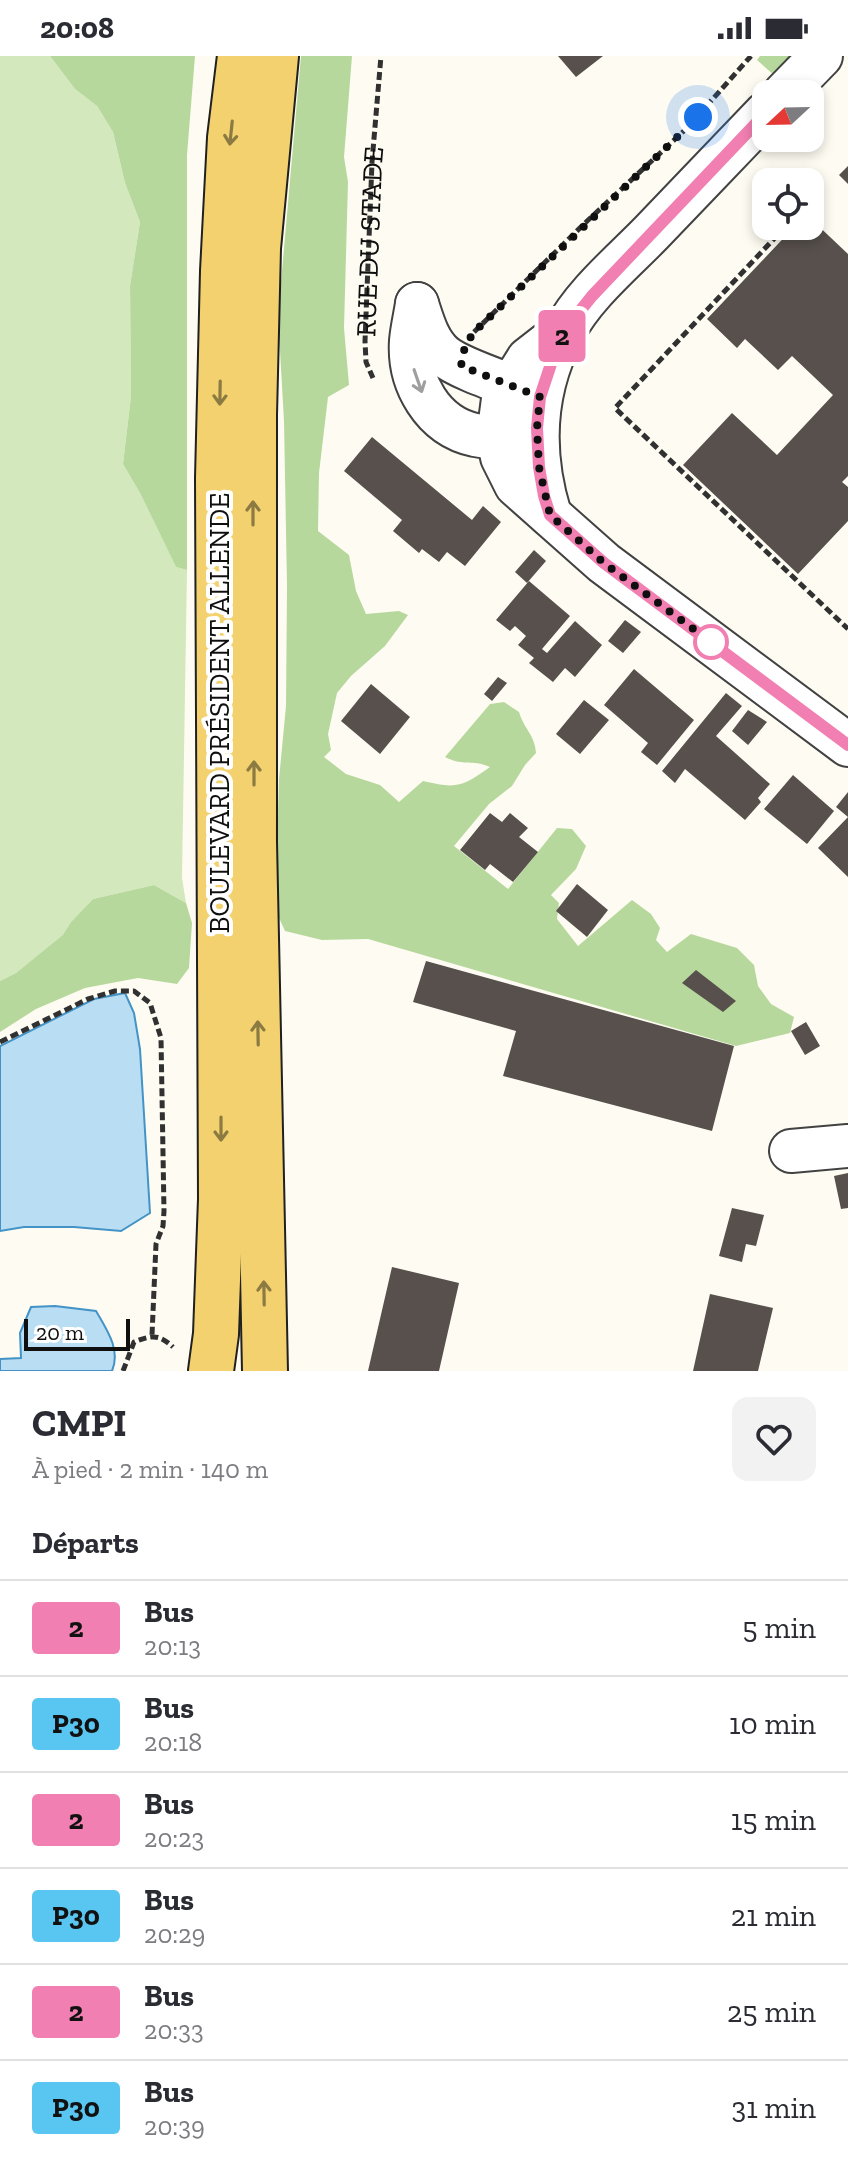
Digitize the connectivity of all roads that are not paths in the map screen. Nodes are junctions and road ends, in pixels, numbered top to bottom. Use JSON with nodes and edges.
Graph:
{"nodes":[{"id":1,"x":240,"y":56,"type":"edge"},
{"id":2,"x":276,"y":56,"type":"edge"},
{"id":3,"x":821,"y":56,"type":"edge"},
{"id":4,"x":798,"y":80,"type":"edge"},
{"id":5,"x":752,"y":128,"type":"edge"},
{"id":6,"x":525,"y":390,"type":"junction"},
{"id":7,"x":517,"y":440,"type":"junction"},
{"id":8,"x":848,"y":745,"type":"edge"},
{"id":9,"x":848,"y":1146,"type":"edge"},
{"id":10,"x":791,"y":1151,"type":"dead end"},
{"id":11,"x":211,"y":1371,"type":"edge"},
{"id":12,"x":265,"y":1371,"type":"edge"}],
"edges":[{"from":1,"to":11,"type":"main road","name":"BOULEVARD PRÉSIDENT ALLENDE","one_way":true},
{"from":12,"to":2,"type":"main road","name":"BOULEVARD PRÉSIDENT ALLENDE","one_way":true},
{"from":3,"to":4,"type":"street"},
{"from":5,"to":6,"type":"street"},
{"from":6,"to":7,"type":"street"},
{"from":6,"to":7,"type":"street","name":"RUE DU STADE","one_way":true},
{"from":7,"to":8,"type":"street"},
{"from":9,"to":10,"type":"street"}]}
